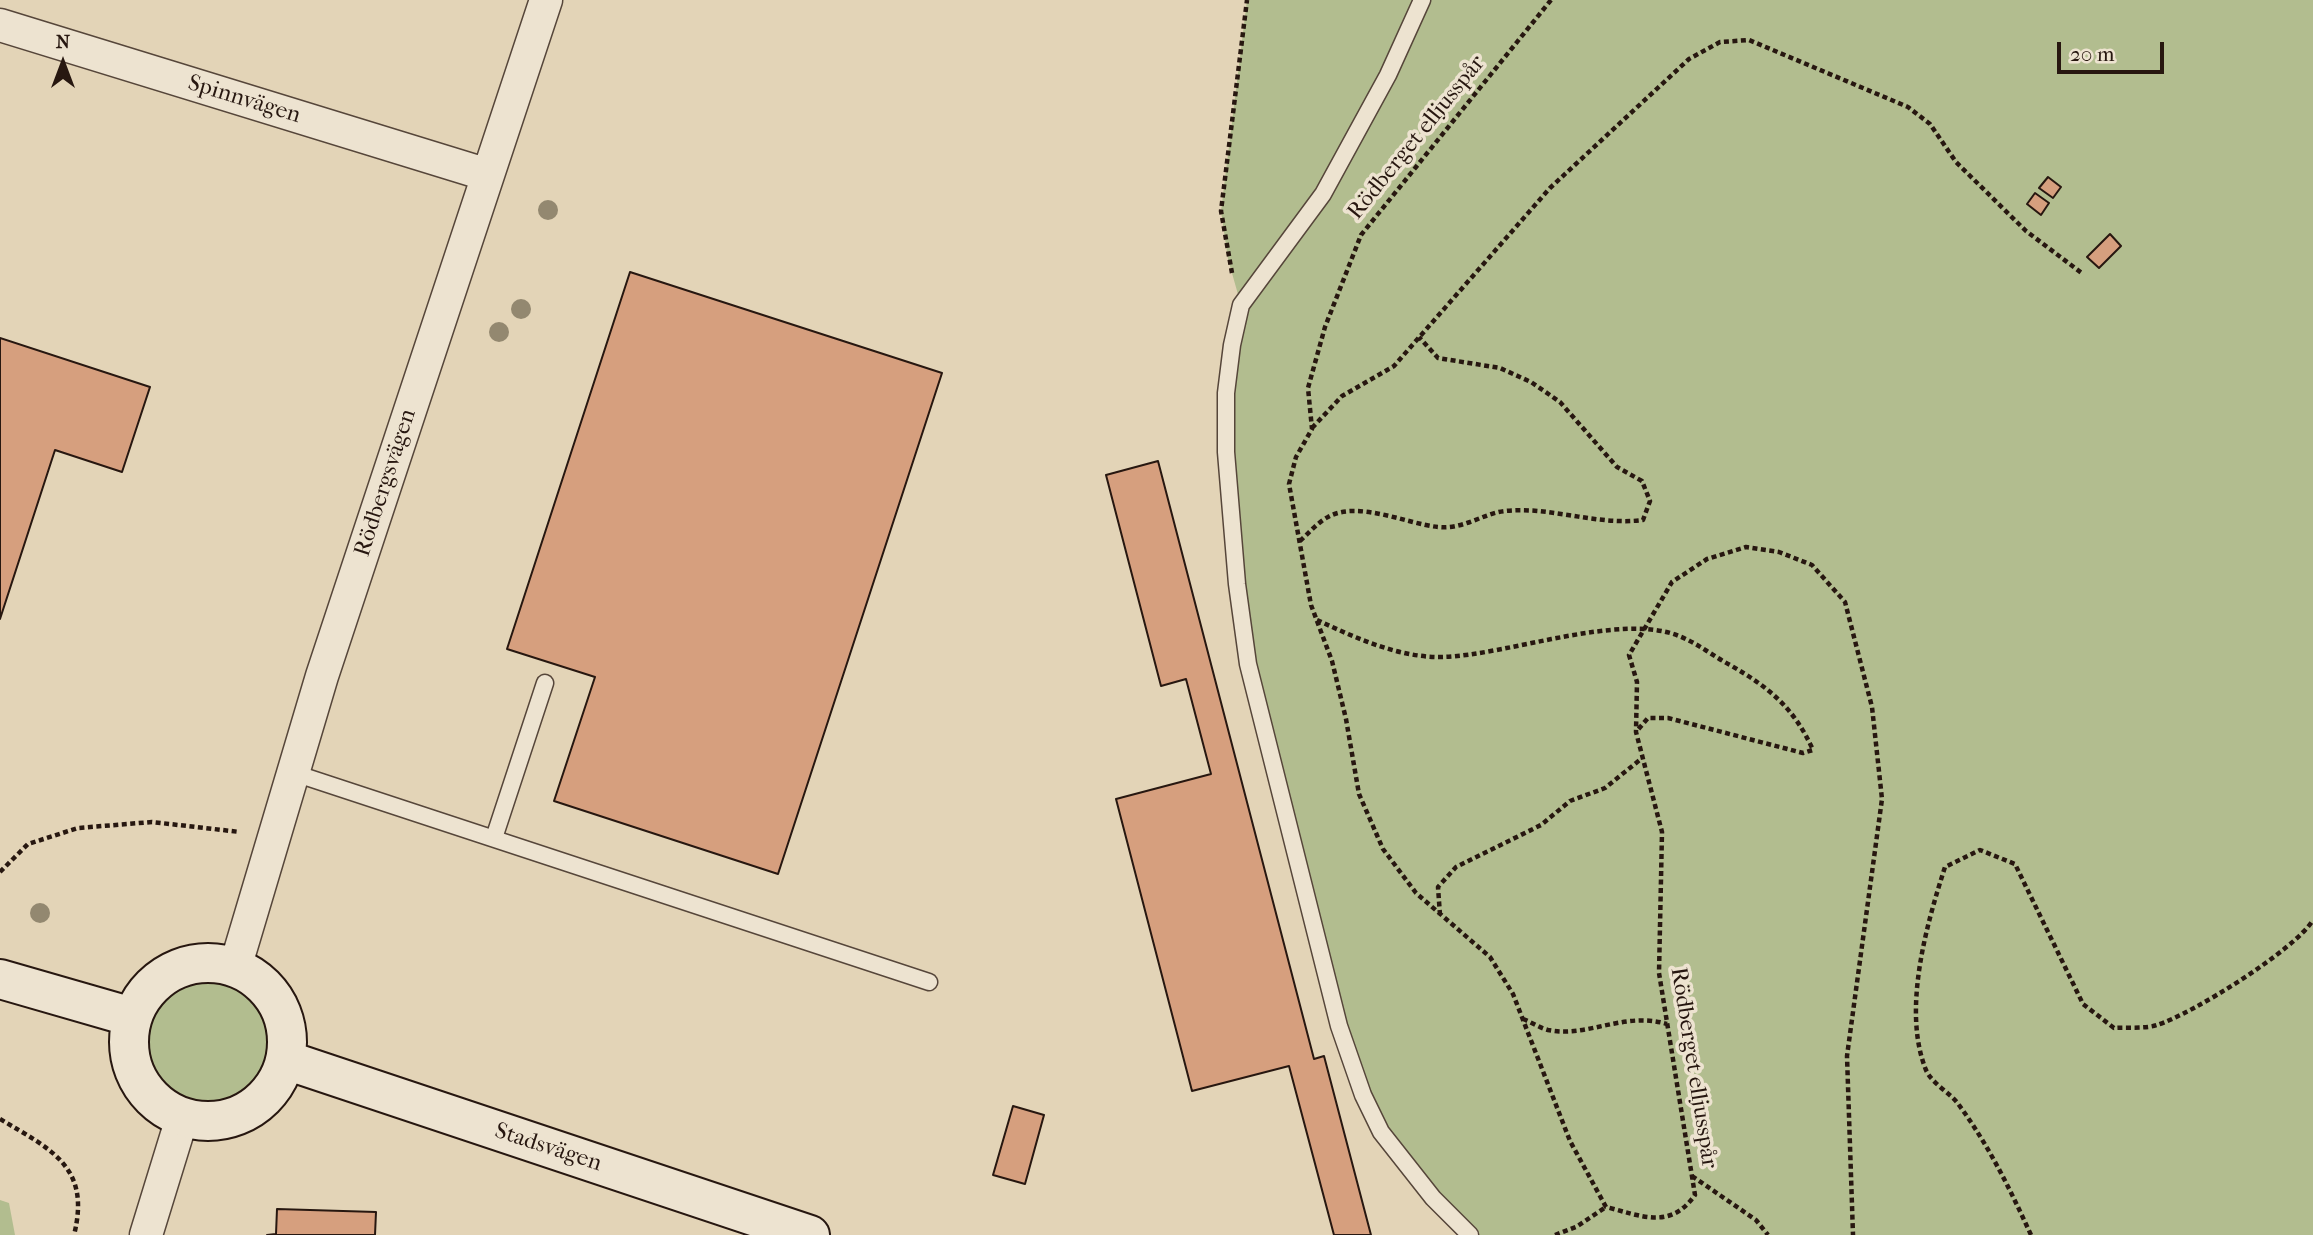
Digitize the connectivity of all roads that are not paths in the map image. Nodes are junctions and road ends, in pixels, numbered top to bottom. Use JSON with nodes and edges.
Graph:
{"nodes":[{"id":1,"x":546,"y":0,"type":"edge"},
{"id":2,"x":1422,"y":0,"type":"edge"},
{"id":3,"x":0,"y":25,"type":"edge"},
{"id":4,"x":488,"y":175,"type":"junction"},
{"id":5,"x":545,"y":683,"type":"dead end"},
{"id":6,"x":294,"y":773,"type":"junction"},
{"id":7,"x":494,"y":838,"type":"junction"},
{"id":8,"x":236,"y":968,"type":"junction"},
{"id":9,"x":0,"y":979,"type":"edge"},
{"id":10,"x":929,"y":982,"type":"dead end"},
{"id":11,"x":132,"y":1017,"type":"junction"},
{"id":12,"x":285,"y":1060,"type":"junction"},
{"id":13,"x":182,"y":1118,"type":"junction"},
{"id":14,"x":146,"y":1235,"type":"edge"},
{"id":15,"x":810,"y":1235,"type":"edge"},
{"id":16,"x":1470,"y":1235,"type":"edge"}],
"edges":[{"from":1,"to":4,"type":"street","name":"Rödbergsvägen"},
{"from":2,"to":16,"type":"lane"},
{"from":3,"to":4,"type":"street","name":"Spinnvägen"},
{"from":4,"to":6,"type":"street","name":"Rödbergsvägen"},
{"from":5,"to":7,"type":"lane"},
{"from":6,"to":7,"type":"lane"},
{"from":6,"to":8,"type":"street","name":"Rödbergsvägen"},
{"from":7,"to":10,"type":"lane"},
{"from":8,"to":11,"type":"main road"},
{"from":8,"to":12,"type":"main road"},
{"from":9,"to":11,"type":"main road"},
{"from":11,"to":13,"type":"main road"},
{"from":12,"to":13,"type":"main road"},
{"from":12,"to":15,"type":"main road","name":"Stadsvägen"},
{"from":13,"to":14,"type":"street"}]}
